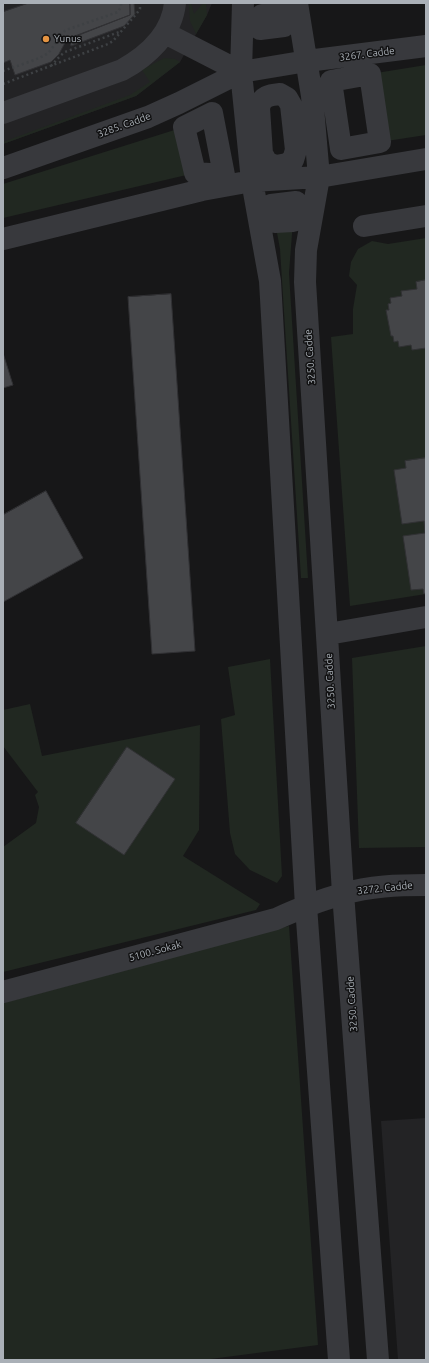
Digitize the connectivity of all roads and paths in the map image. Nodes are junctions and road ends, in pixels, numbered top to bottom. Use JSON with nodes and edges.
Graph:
{"nodes":[{"id":1,"x":121,"y":3,"type":"edge"},
{"id":2,"x":140,"y":3,"type":"edge"},
{"id":3,"x":175,"y":3,"type":"edge"},
{"id":4,"x":243,"y":3,"type":"edge"},
{"id":5,"x":297,"y":3,"type":"edge"},
{"id":6,"x":121,"y":31,"type":"junction"},
{"id":7,"x":165,"y":33,"type":"junction"},
{"id":8,"x":426,"y":46,"type":"edge"},
{"id":9,"x":307,"y":61,"type":"junction"},
{"id":10,"x":51,"y":66,"type":"junction"},
{"id":11,"x":3,"y":71,"type":"edge"},
{"id":12,"x":241,"y":72,"type":"junction"},
{"id":13,"x":3,"y":84,"type":"edge"},
{"id":14,"x":3,"y":113,"type":"edge"},
{"id":15,"x":426,"y":158,"type":"edge"},
{"id":16,"x":3,"y":168,"type":"edge"},
{"id":17,"x":318,"y":177,"type":"junction"},
{"id":18,"x":252,"y":181,"type":"junction"},
{"id":19,"x":426,"y":216,"type":"edge"},
{"id":20,"x":364,"y":226,"type":"dead end"},
{"id":21,"x":3,"y":239,"type":"edge"},
{"id":22,"x":426,"y":617,"type":"edge"},
{"id":23,"x":328,"y":634,"type":"junction"},
{"id":24,"x":426,"y":885,"type":"edge"},
{"id":25,"x":343,"y":893,"type":"junction"},
{"id":26,"x":306,"y":906,"type":"junction"},
{"id":27,"x":3,"y":992,"type":"edge"},
{"id":28,"x":339,"y":1360,"type":"edge"},
{"id":29,"x":378,"y":1360,"type":"edge"}],
"edges":[{"from":1,"to":11,"type":"path"},
{"from":2,"to":6,"type":"path"},
{"from":3,"to":7,"type":"street"},
{"from":4,"to":12,"type":"street"},
{"from":5,"to":9,"type":"street","name":"3250. Cadde"},
{"from":6,"to":10,"type":"path"},
{"from":6,"to":10,"type":"path"},
{"from":7,"to":12,"type":"street"},
{"from":7,"to":14,"type":"street"},
{"from":8,"to":9,"type":"street","name":"3267. Cadde"},
{"from":9,"to":12,"type":"street","name":"3267. Cadde"},
{"from":9,"to":17,"type":"street","name":"3250. Cadde"},
{"from":10,"to":13,"type":"path"},
{"from":12,"to":16,"type":"street","name":"3285. Cadde"},
{"from":12,"to":18,"type":"street"},
{"from":15,"to":17,"type":"street"},
{"from":17,"to":18,"type":"street"},
{"from":17,"to":23,"type":"street","name":"3250. Cadde"},
{"from":18,"to":21,"type":"street"},
{"from":18,"to":26,"type":"street"},
{"from":19,"to":20,"type":"street"},
{"from":22,"to":23,"type":"street"},
{"from":23,"to":25,"type":"street","name":"3250. Cadde"},
{"from":24,"to":25,"type":"street","name":"3272. Cadde"},
{"from":25,"to":26,"type":"street","name":"3272. Cadde"},
{"from":25,"to":29,"type":"street","name":"3250. Cadde"},
{"from":26,"to":27,"type":"street","name":"5100. Sokak"},
{"from":26,"to":28,"type":"street"}]}
